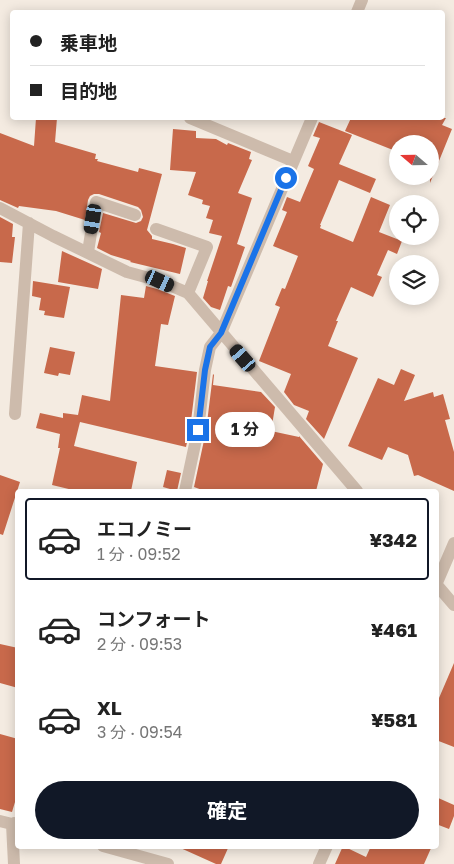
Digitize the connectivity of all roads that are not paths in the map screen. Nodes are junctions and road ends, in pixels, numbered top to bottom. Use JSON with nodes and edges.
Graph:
{"nodes":[{"id":1,"x":195,"y":120,"type":"edge"},
{"id":2,"x":311,"y":120,"type":"edge"},
{"id":3,"x":293,"y":161,"type":"junction"},
{"id":4,"x":0,"y":208,"type":"edge"},
{"id":5,"x":135,"y":215,"type":"dead end"},
{"id":6,"x":29,"y":223,"type":"junction"},
{"id":7,"x":156,"y":229,"type":"dead end"},
{"id":8,"x":88,"y":252,"type":"junction"},
{"id":9,"x":188,"y":293,"type":"junction"},
{"id":10,"x":221,"y":333,"type":"junction"},
{"id":11,"x":15,"y":414,"type":"dead end"},
{"id":12,"x":185,"y":489,"type":"edge"},
{"id":13,"x":355,"y":489,"type":"edge"},
{"id":14,"x":454,"y":543,"type":"edge"},
{"id":15,"x":439,"y":577,"type":"edge"},
{"id":16,"x":439,"y":588,"type":"edge"},
{"id":17,"x":454,"y":605,"type":"edge"},
{"id":18,"x":12,"y":822,"type":"edge"},
{"id":19,"x":114,"y":849,"type":"edge"},
{"id":20,"x":325,"y":849,"type":"edge"},
{"id":21,"x":14,"y":864,"type":"edge"},
{"id":22,"x":168,"y":864,"type":"edge"},
{"id":23,"x":319,"y":864,"type":"edge"}],
"edges":[{"from":1,"to":3,"type":"street"},
{"from":2,"to":3,"type":"street"},
{"from":3,"to":10,"type":"street"},
{"from":4,"to":6,"type":"street"},
{"from":5,"to":8,"type":"street"},
{"from":6,"to":8,"type":"street"},
{"from":6,"to":11,"type":"street"},
{"from":7,"to":9,"type":"street"},
{"from":8,"to":9,"type":"street"},
{"from":9,"to":10,"type":"street"},
{"from":10,"to":12,"type":"street"},
{"from":10,"to":13,"type":"street"},
{"from":14,"to":15,"type":"street"},
{"from":16,"to":17,"type":"street"},
{"from":18,"to":21,"type":"street"},
{"from":19,"to":22,"type":"street"},
{"from":20,"to":23,"type":"street"}]}
